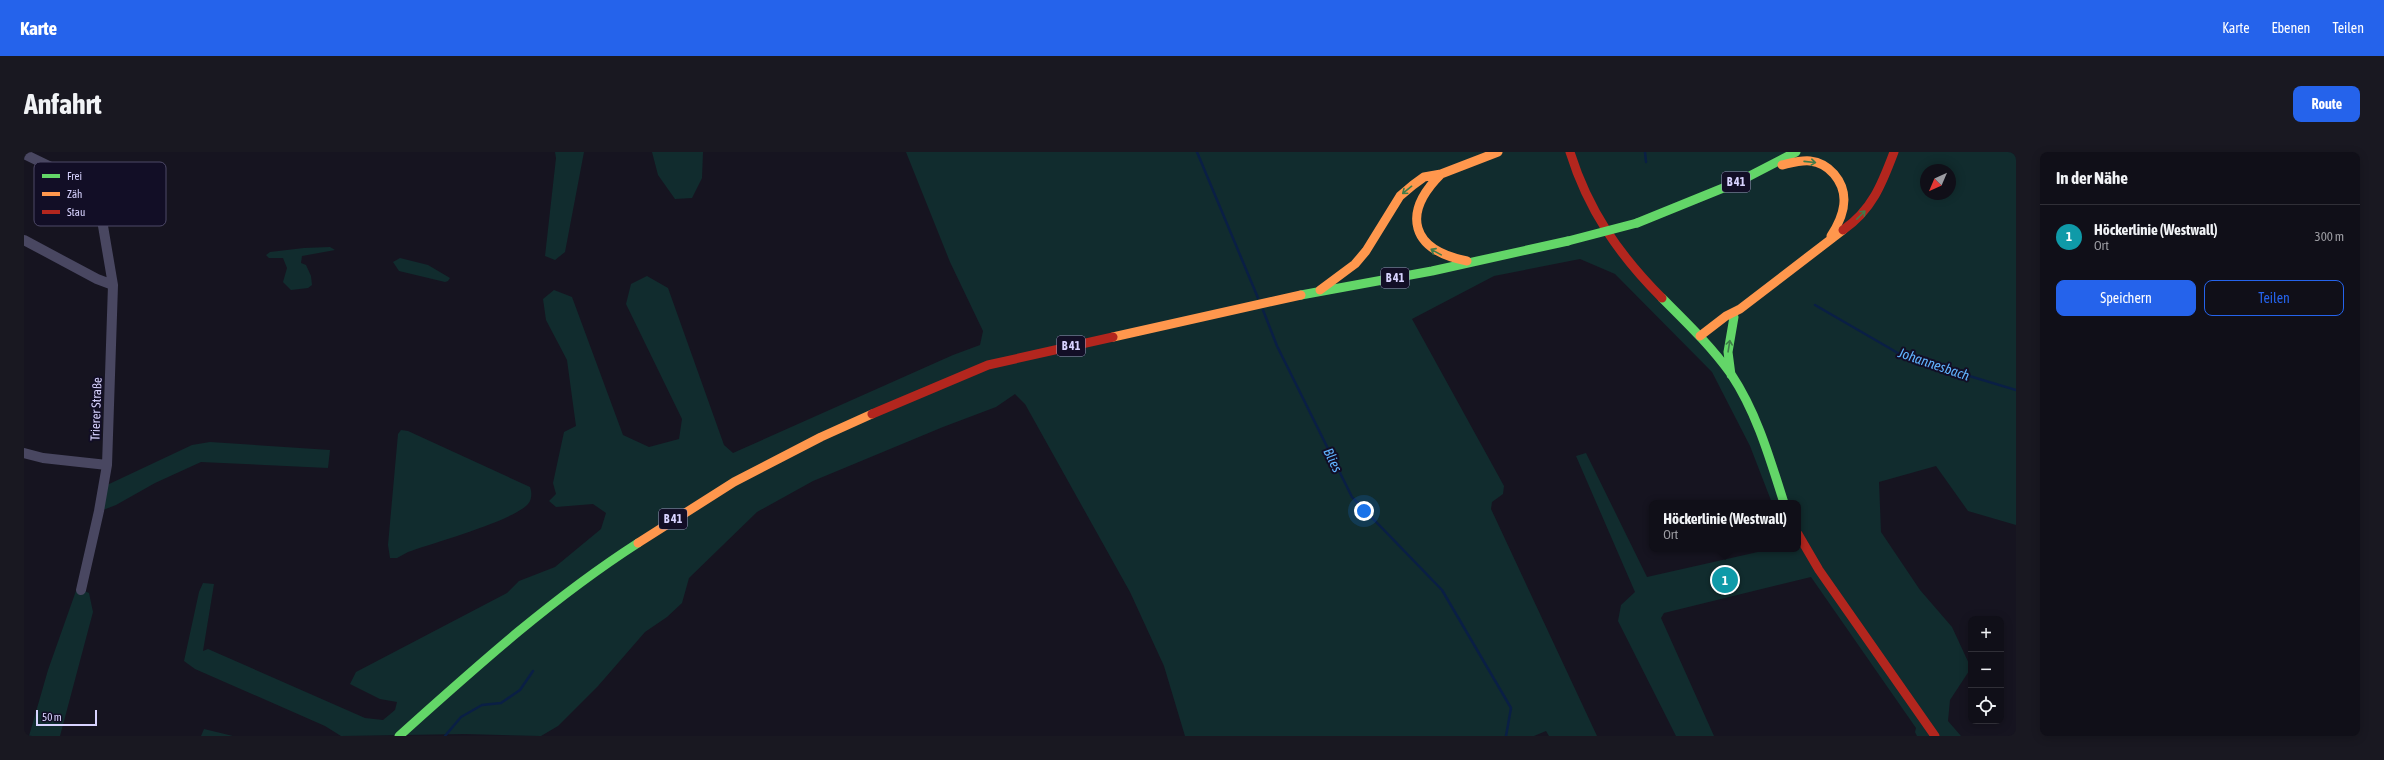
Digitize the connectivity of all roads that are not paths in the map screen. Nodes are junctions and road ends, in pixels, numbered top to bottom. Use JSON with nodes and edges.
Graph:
{"nodes":[{"id":1,"x":1498,"y":152,"type":"edge"},
{"id":2,"x":1570,"y":152,"type":"edge"},
{"id":3,"x":1796,"y":152,"type":"edge"},
{"id":4,"x":1894,"y":152,"type":"edge"},
{"id":5,"x":24,"y":154,"type":"edge"},
{"id":6,"x":41,"y":162,"type":"edge"},
{"id":7,"x":1771,"y":166,"type":"junction"},
{"id":8,"x":1441,"y":174,"type":"junction"},
{"id":9,"x":103,"y":226,"type":"dead end"},
{"id":10,"x":1830,"y":239,"type":"junction"},
{"id":11,"x":24,"y":240,"type":"edge"},
{"id":12,"x":1474,"y":263,"type":"junction"},
{"id":13,"x":113,"y":285,"type":"junction"},
{"id":14,"x":1312,"y":293,"type":"junction"},
{"id":15,"x":1740,"y":309,"type":"junction"},
{"id":16,"x":1734,"y":317,"type":"junction"},
{"id":17,"x":1700,"y":336,"type":"junction"},
{"id":18,"x":1707,"y":344,"type":"junction"},
{"id":19,"x":1731,"y":375,"type":"junction"},
{"id":20,"x":24,"y":453,"type":"edge"},
{"id":21,"x":107,"y":465,"type":"junction"},
{"id":22,"x":1783,"y":500,"type":"edge"},
{"id":23,"x":1801,"y":539,"type":"edge"},
{"id":24,"x":81,"y":590,"type":"dead end"},
{"id":25,"x":399,"y":736,"type":"edge"},
{"id":26,"x":1935,"y":736,"type":"edge"}],
"edges":[{"from":1,"to":8,"type":"main road"},
{"from":2,"to":17,"type":"main road"},
{"from":3,"to":7,"type":"main road","number":"B 41"},
{"from":10,"to":4,"type":"main road","one_way":true},
{"from":5,"to":6,"type":"street"},
{"from":7,"to":10,"type":"main road","one_way":true},
{"from":7,"to":12,"type":"main road","number":"B 41","bridge":true},
{"from":12,"to":8,"type":"main road","one_way":true},
{"from":8,"to":14,"type":"main road","one_way":true},
{"from":9,"to":13,"type":"street","name":"Trierer Straße"},
{"from":10,"to":15,"type":"main road"},
{"from":11,"to":13,"type":"street"},
{"from":12,"to":14,"type":"main road","number":"B 41"},
{"from":13,"to":21,"type":"street","name":"Trierer Straße"},
{"from":14,"to":25,"type":"main road","number":"B 41"},
{"from":15,"to":16,"type":"main road"},
{"from":15,"to":17,"type":"main road"},
{"from":16,"to":18,"type":"main road"},
{"from":19,"to":16,"type":"main road","one_way":true},
{"from":17,"to":18,"type":"main road"},
{"from":18,"to":19,"type":"main road"},
{"from":19,"to":22,"type":"main road"},
{"from":20,"to":21,"type":"street"},
{"from":21,"to":24,"type":"street","name":"Trierer Straße"},
{"from":23,"to":26,"type":"main road"}]}
